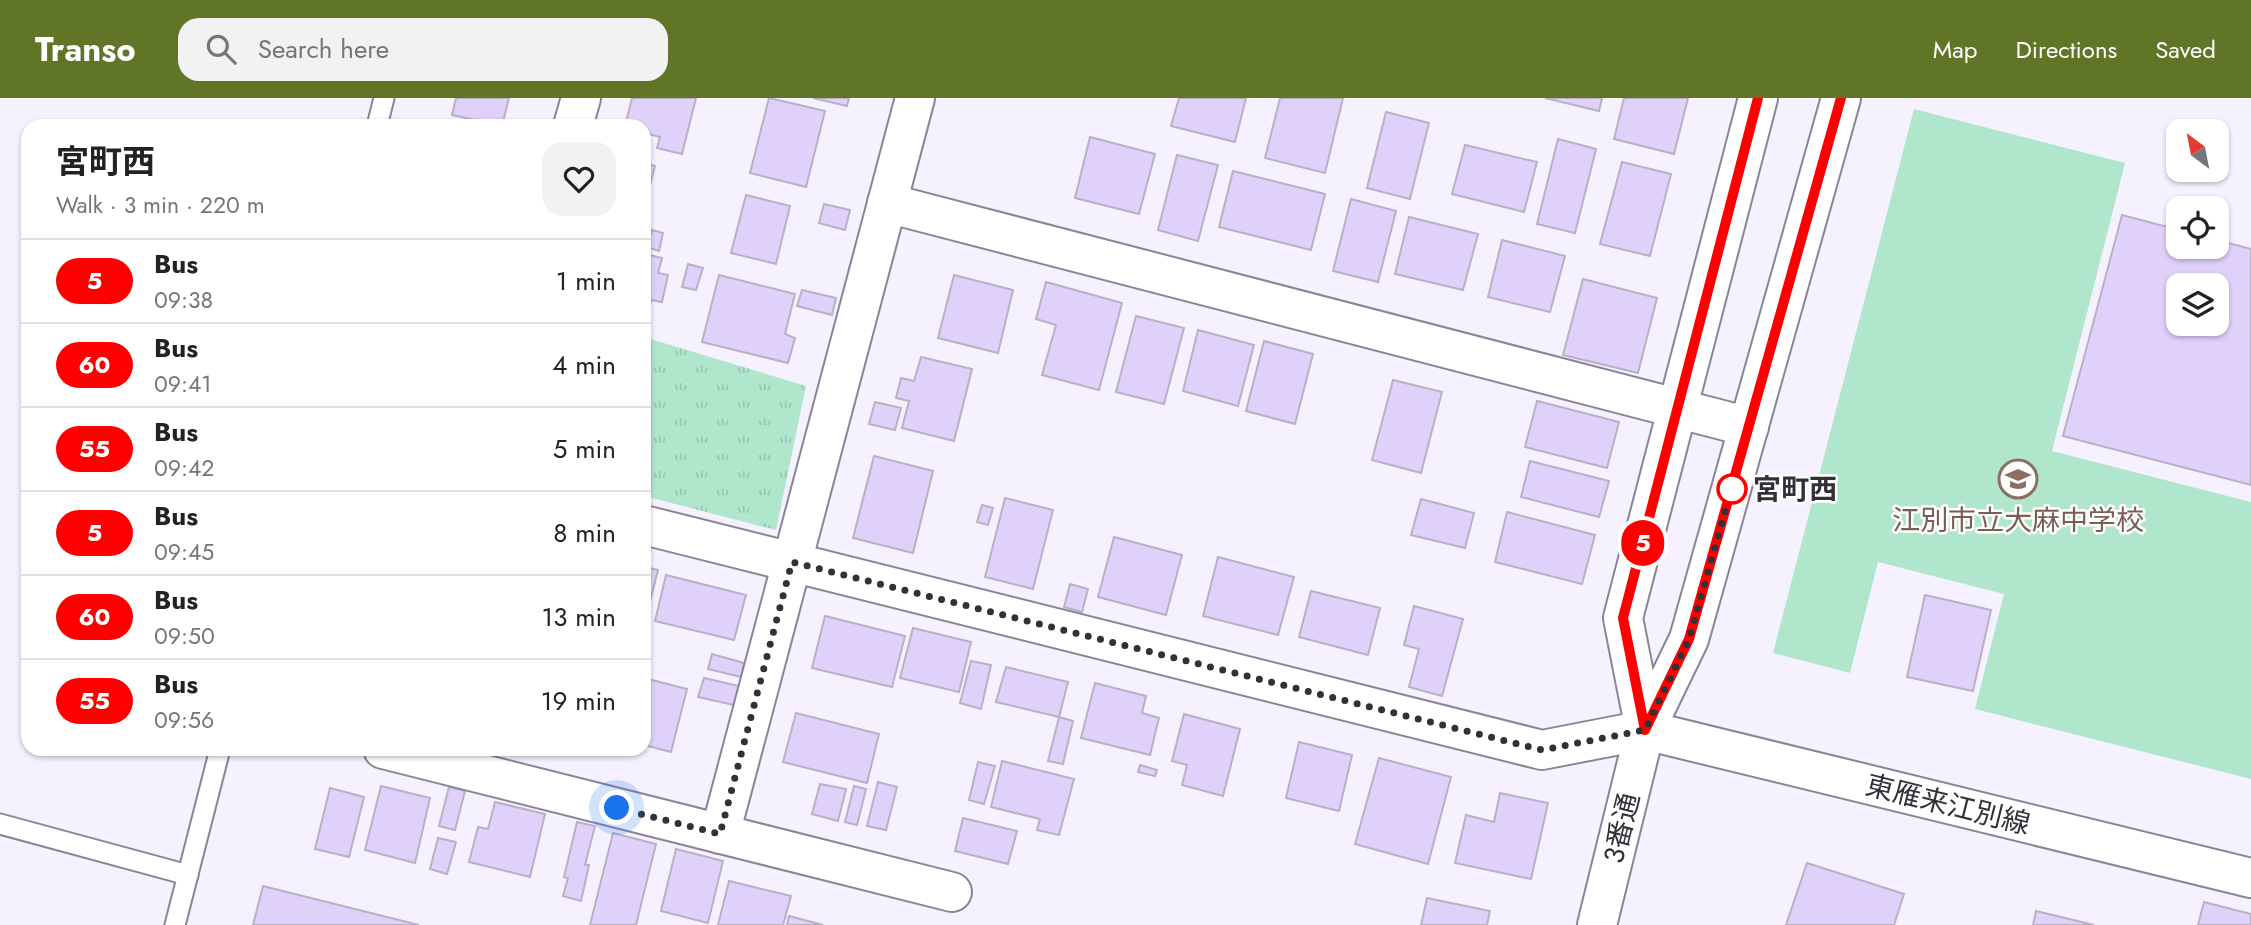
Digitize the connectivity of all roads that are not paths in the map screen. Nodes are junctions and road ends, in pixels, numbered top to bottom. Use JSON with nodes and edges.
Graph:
{"nodes":[{"id":1,"x":384,"y":98,"type":"edge"},
{"id":2,"x":581,"y":98,"type":"edge"},
{"id":3,"x":915,"y":98,"type":"edge"},
{"id":4,"x":1758,"y":98,"type":"edge"},
{"id":5,"x":1841,"y":98,"type":"edge"},
{"id":6,"x":379,"y":119,"type":"edge"},
{"id":7,"x":575,"y":119,"type":"edge"},
{"id":8,"x":887,"y":203,"type":"junction"},
{"id":9,"x":1678,"y":407,"type":"junction"},
{"id":10,"x":1749,"y":427,"type":"junction"},
{"id":11,"x":651,"y":527,"type":"edge"},
{"id":12,"x":792,"y":562,"type":"junction"},
{"id":13,"x":1645,"y":730,"type":"junction"},
{"id":14,"x":218,"y":756,"type":"edge"},
{"id":15,"x":411,"y":756,"type":"edge"},
{"id":16,"x":0,"y":824,"type":"edge"},
{"id":17,"x":720,"y":834,"type":"junction"},
{"id":18,"x":188,"y":875,"type":"junction"},
{"id":19,"x":2251,"y":878,"type":"edge"},
{"id":20,"x":952,"y":891,"type":"dead end"},
{"id":21,"x":175,"y":925,"type":"edge"},
{"id":22,"x":1597,"y":925,"type":"edge"}],
"edges":[{"from":1,"to":6,"type":"lane"},
{"from":2,"to":7,"type":"street"},
{"from":3,"to":8,"type":"street"},
{"from":4,"to":9,"type":"street","name":"3番通"},
{"from":5,"to":10,"type":"street","name":"3番通"},
{"from":8,"to":9,"type":"street"},
{"from":8,"to":12,"type":"street"},
{"from":9,"to":10,"type":"street"},
{"from":9,"to":13,"type":"street","name":"3番通"},
{"from":10,"to":13,"type":"street","name":"3番通"},
{"from":11,"to":12,"type":"street"},
{"from":12,"to":13,"type":"street"},
{"from":12,"to":17,"type":"street"},
{"from":13,"to":19,"type":"street","name":"東雁来江別線"},
{"from":13,"to":22,"type":"street","name":"3番通"},
{"from":14,"to":18,"type":"lane"},
{"from":15,"to":17,"type":"street"},
{"from":16,"to":18,"type":"lane"},
{"from":17,"to":20,"type":"street"},
{"from":18,"to":21,"type":"lane"}]}
